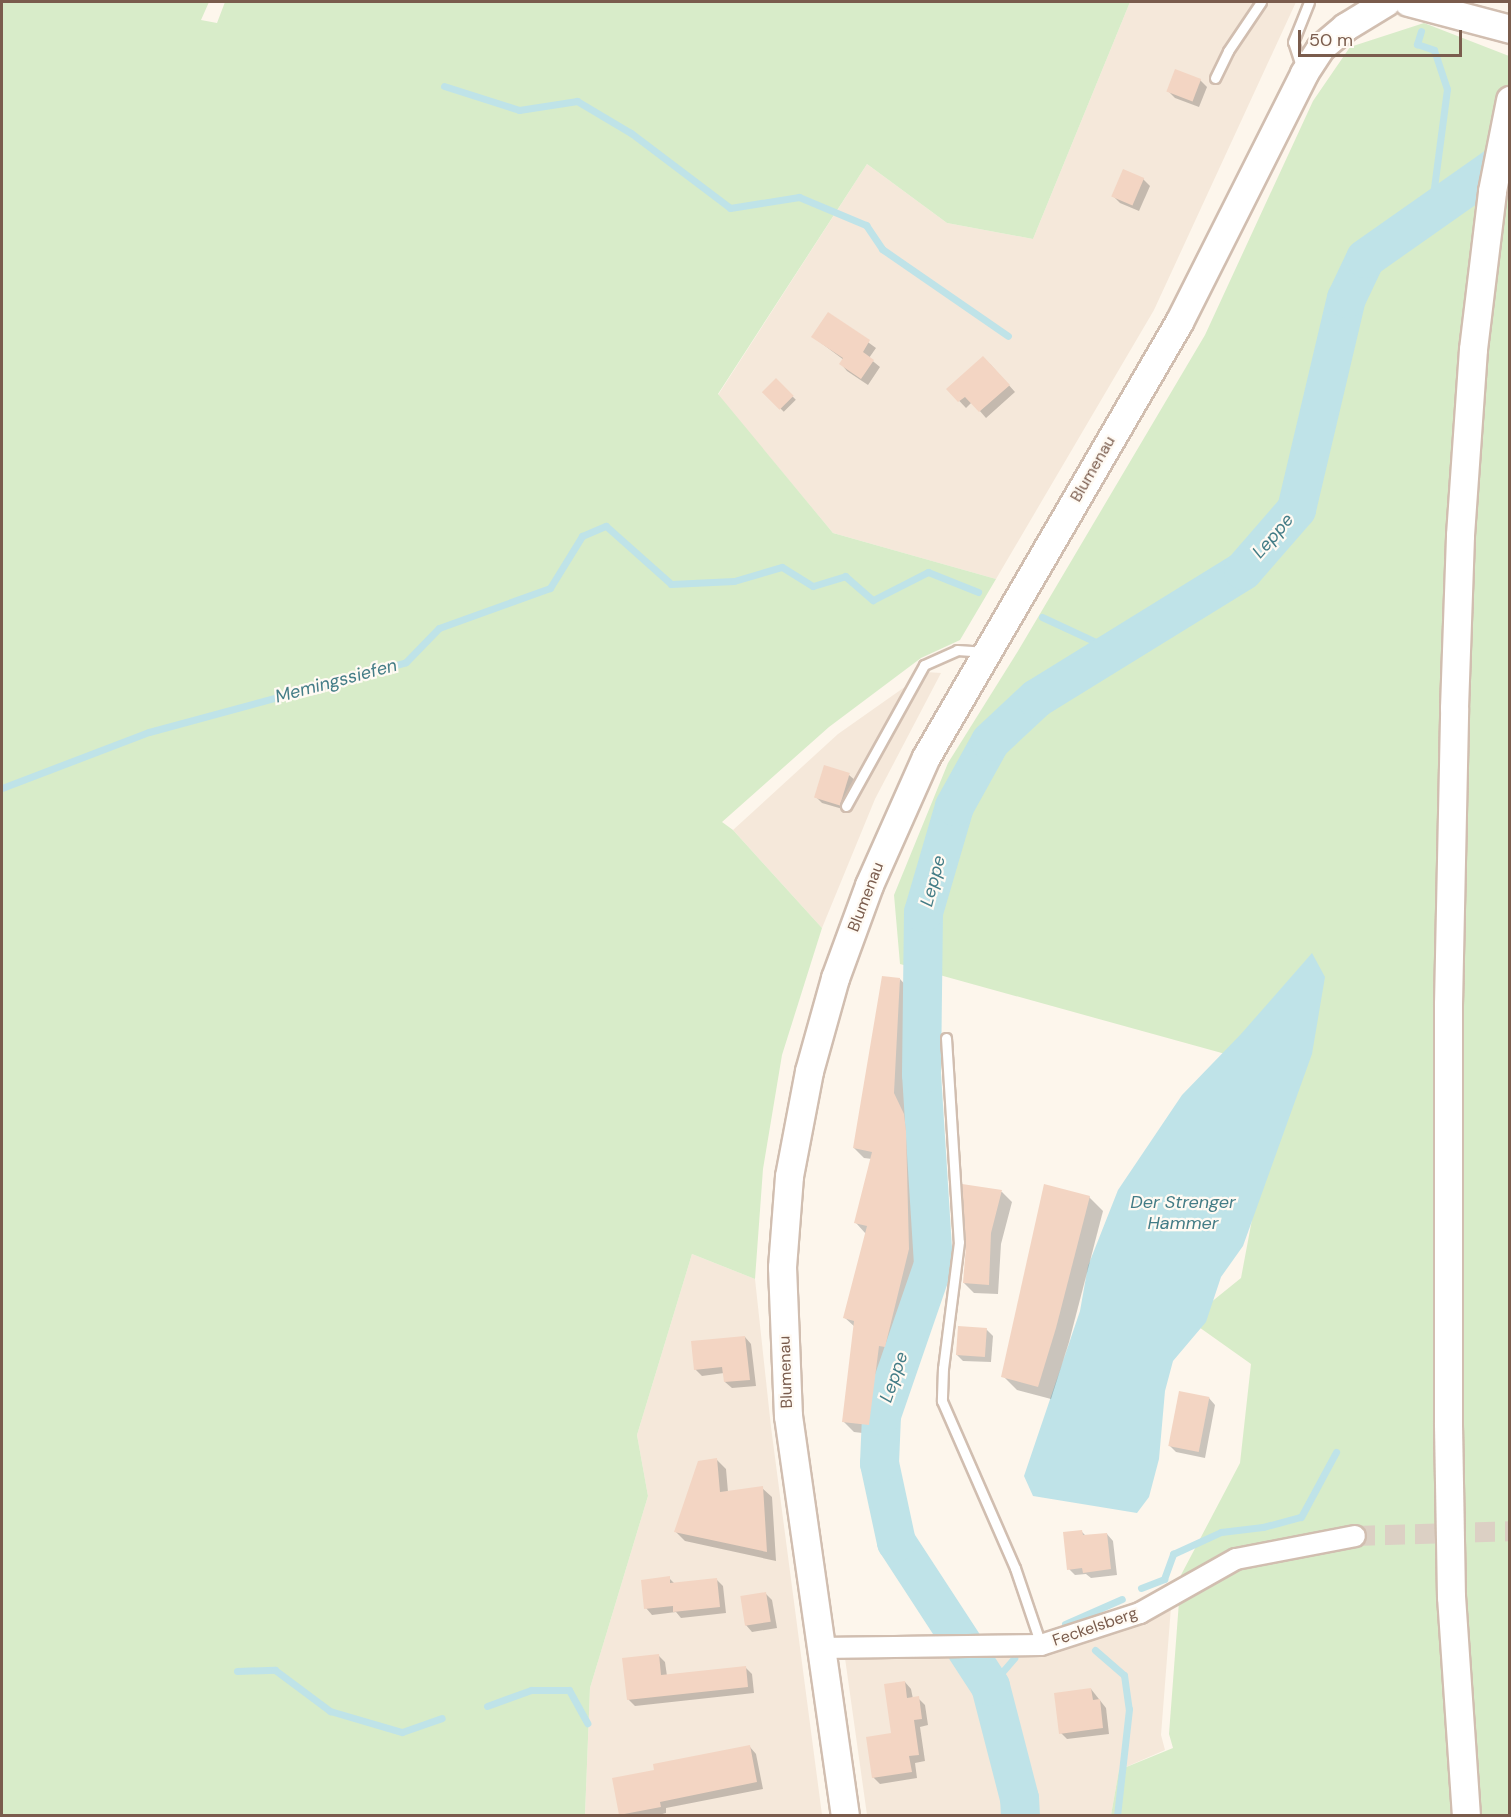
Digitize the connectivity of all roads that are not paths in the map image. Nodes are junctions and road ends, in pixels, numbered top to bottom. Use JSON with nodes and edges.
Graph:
{"nodes":[{"id":1,"x":1261,"y":2,"type":"edge"},
{"id":2,"x":1310,"y":2,"type":"edge"},
{"id":3,"x":1386,"y":2,"type":"edge"},
{"id":4,"x":1408,"y":2,"type":"edge"},
{"id":5,"x":1509,"y":29,"type":"edge"},
{"id":6,"x":1304,"y":73,"type":"junction"},
{"id":7,"x":1215,"y":78,"type":"dead end"},
{"id":8,"x":1509,"y":100,"type":"edge"},
{"id":9,"x":985,"y":653,"type":"junction"},
{"id":10,"x":846,"y":806,"type":"dead end"},
{"id":11,"x":946,"y":1038,"type":"dead end"},
{"id":12,"x":1354,"y":1536,"type":"tunnel mouth"},
{"id":13,"x":1041,"y":1646,"type":"junction"},
{"id":14,"x":820,"y":1647,"type":"junction"},
{"id":15,"x":845,"y":1815,"type":"edge"},
{"id":16,"x":1466,"y":1815,"type":"edge"}],
"edges":[{"from":1,"to":7,"type":"lane"},
{"from":2,"to":6,"type":"lane"},
{"from":3,"to":6,"type":"main road","name":"Blumenau"},
{"from":4,"to":5,"type":"main road"},
{"from":6,"to":9,"type":"main road","name":"Blumenau"},
{"from":8,"to":16,"type":"main road"},
{"from":9,"to":10,"type":"lane"},
{"from":9,"to":14,"type":"main road","name":"Blumenau"},
{"from":11,"to":13,"type":"lane"},
{"from":12,"to":13,"type":"street","name":"Feckelsberg"},
{"from":13,"to":14,"type":"street","name":"Feckelsberg"},
{"from":14,"to":15,"type":"main road","name":"Blumenau"}]}
